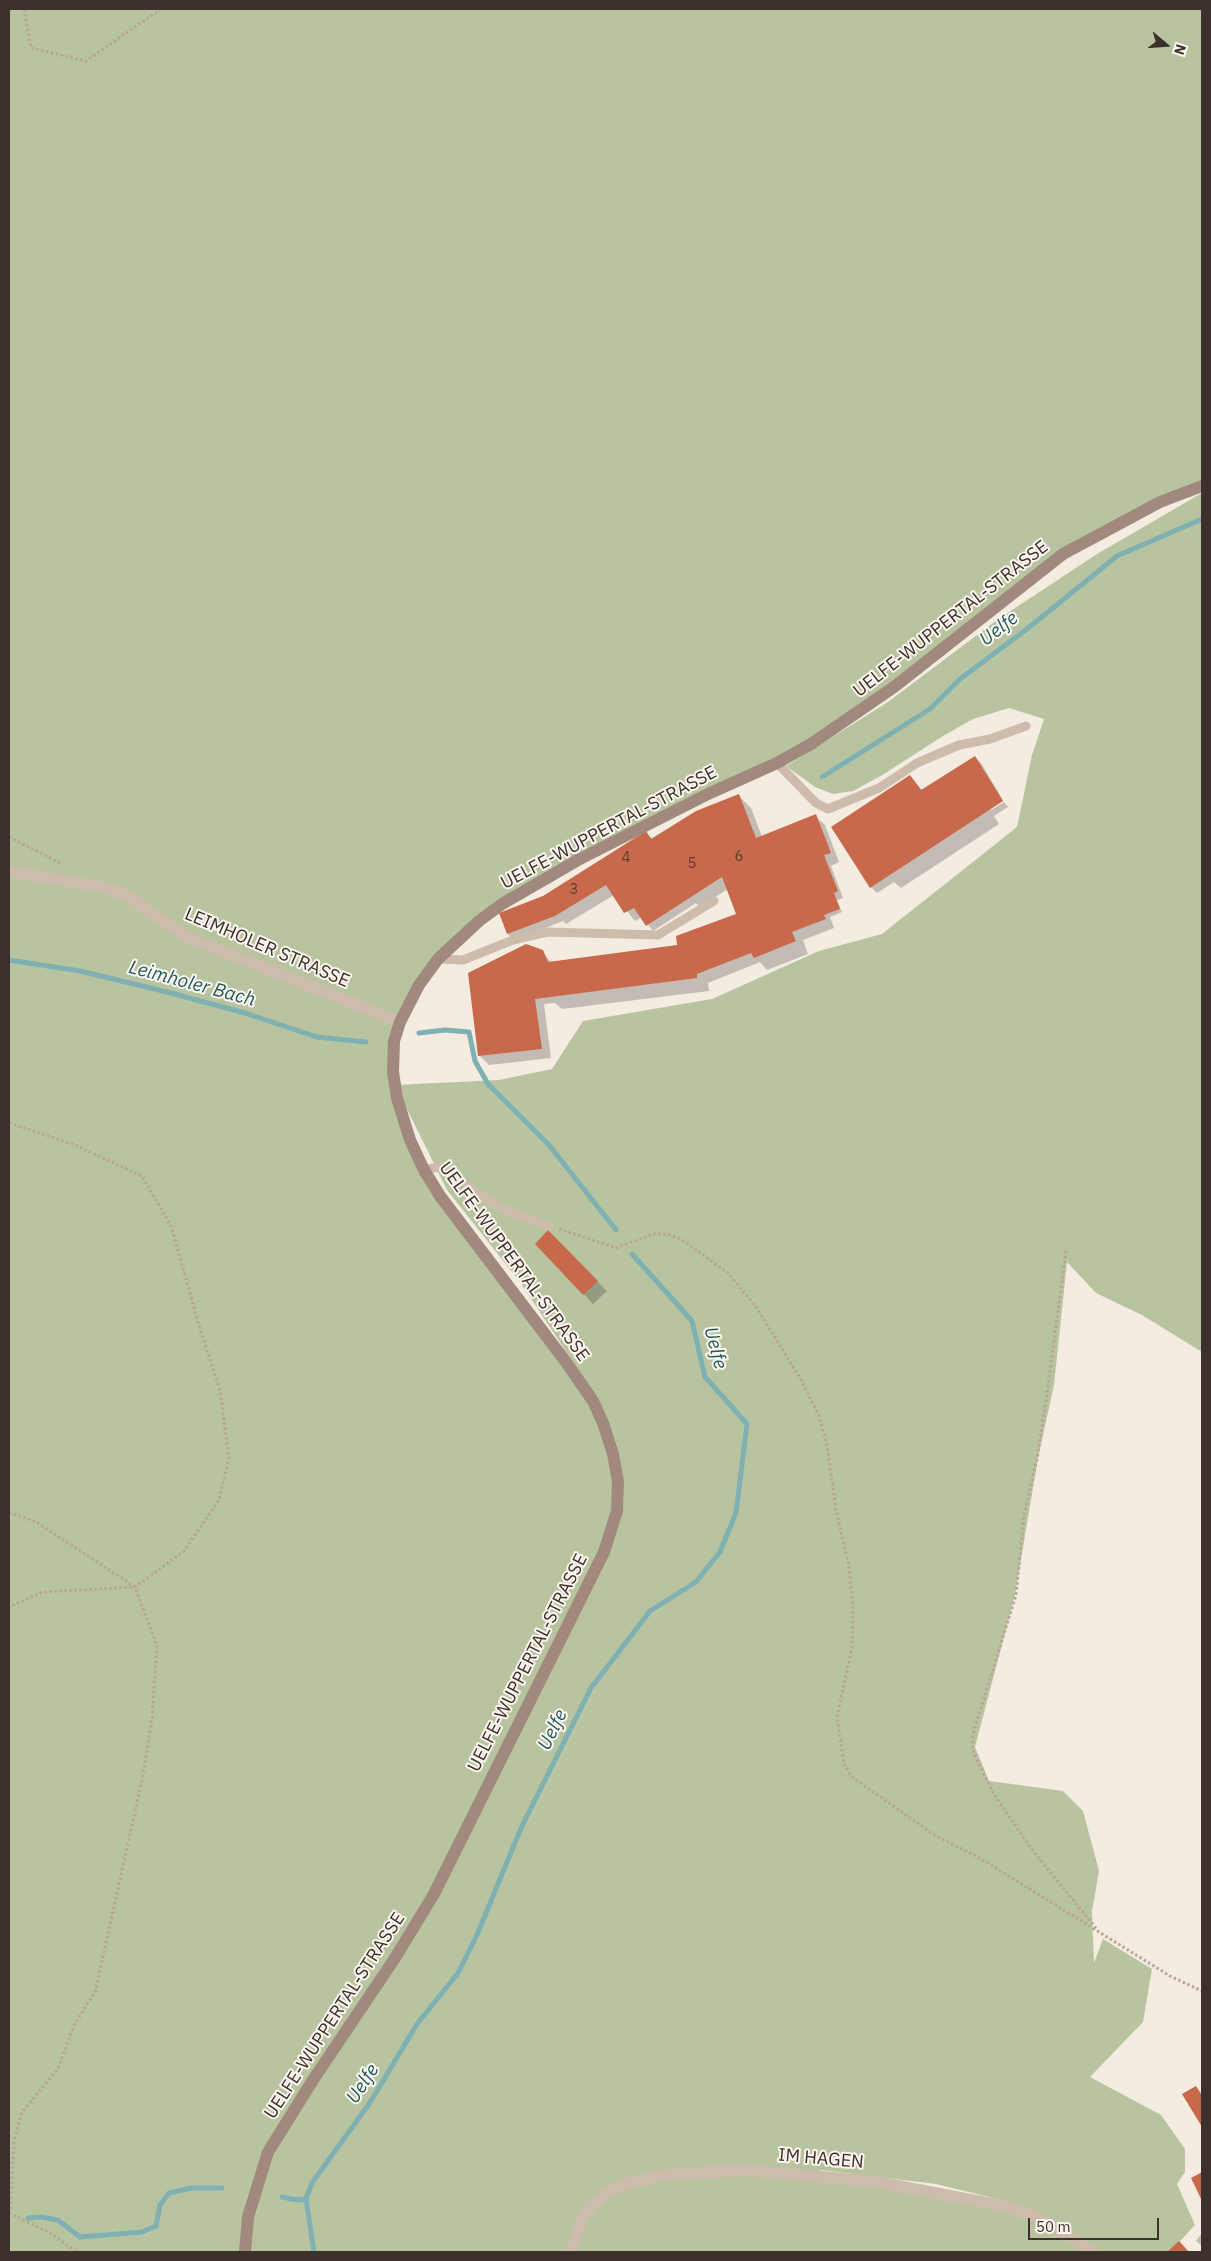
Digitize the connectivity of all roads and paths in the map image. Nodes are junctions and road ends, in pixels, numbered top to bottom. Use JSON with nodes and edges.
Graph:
{"nodes":[{"id":1,"x":24,"y":9,"type":"edge"},
{"id":2,"x":160,"y":9,"type":"edge"},
{"id":3,"x":1202,"y":486,"type":"edge"},
{"id":4,"x":1026,"y":726,"type":"dead end"},
{"id":5,"x":777,"y":763,"type":"junction"},
{"id":6,"x":9,"y":837,"type":"edge"},
{"id":7,"x":64,"y":866,"type":"dead end"},
{"id":8,"x":9,"y":872,"type":"edge"},
{"id":9,"x":714,"y":901,"type":"dead end"},
{"id":10,"x":438,"y":959,"type":"junction"},
{"id":11,"x":400,"y":1022,"type":"junction"},
{"id":12,"x":9,"y":1123,"type":"edge"},
{"id":13,"x":424,"y":1170,"type":"junction"},
{"id":14,"x":549,"y":1226,"type":"joint"},
{"id":15,"x":1066,"y":1251,"type":"dead end"},
{"id":16,"x":9,"y":1512,"type":"edge"},
{"id":17,"x":135,"y":1587,"type":"junction"},
{"id":18,"x":9,"y":1607,"type":"edge"},
{"id":19,"x":1099,"y":1932,"type":"junction"},
{"id":20,"x":1202,"y":1991,"type":"edge"},
{"id":21,"x":9,"y":2213,"type":"edge"},
{"id":22,"x":77,"y":2252,"type":"edge"},
{"id":23,"x":245,"y":2252,"type":"edge"},
{"id":24,"x":570,"y":2252,"type":"edge"},
{"id":25,"x":1092,"y":2252,"type":"edge"}],
"edges":[{"from":1,"to":2,"type":"path"},
{"from":3,"to":5,"type":"main road","name":"UELFE-WUPPERTAL-STRASSE"},
{"from":4,"to":5,"type":"lane"},
{"from":5,"to":10,"type":"main road","name":"UELFE-WUPPERTAL-STRASSE"},
{"from":6,"to":7,"type":"path"},
{"from":8,"to":11,"type":"street","name":"LEIMHOLER STRASSE"},
{"from":9,"to":10,"type":"lane"},
{"from":10,"to":11,"type":"main road","name":"UELFE-WUPPERTAL-STRASSE"},
{"from":11,"to":13,"type":"main road","name":"UELFE-WUPPERTAL-STRASSE"},
{"from":12,"to":17,"type":"path"},
{"from":13,"to":14,"type":"lane"},
{"from":13,"to":23,"type":"main road","name":"UELFE-WUPPERTAL-STRASSE"},
{"from":14,"to":19,"type":"path"},
{"from":15,"to":19,"type":"path"},
{"from":16,"to":17,"type":"path"},
{"from":17,"to":18,"type":"path"},
{"from":17,"to":21,"type":"path"},
{"from":19,"to":20,"type":"path"},
{"from":21,"to":22,"type":"path"},
{"from":24,"to":25,"type":"street","name":"IM HAGEN"}]}
